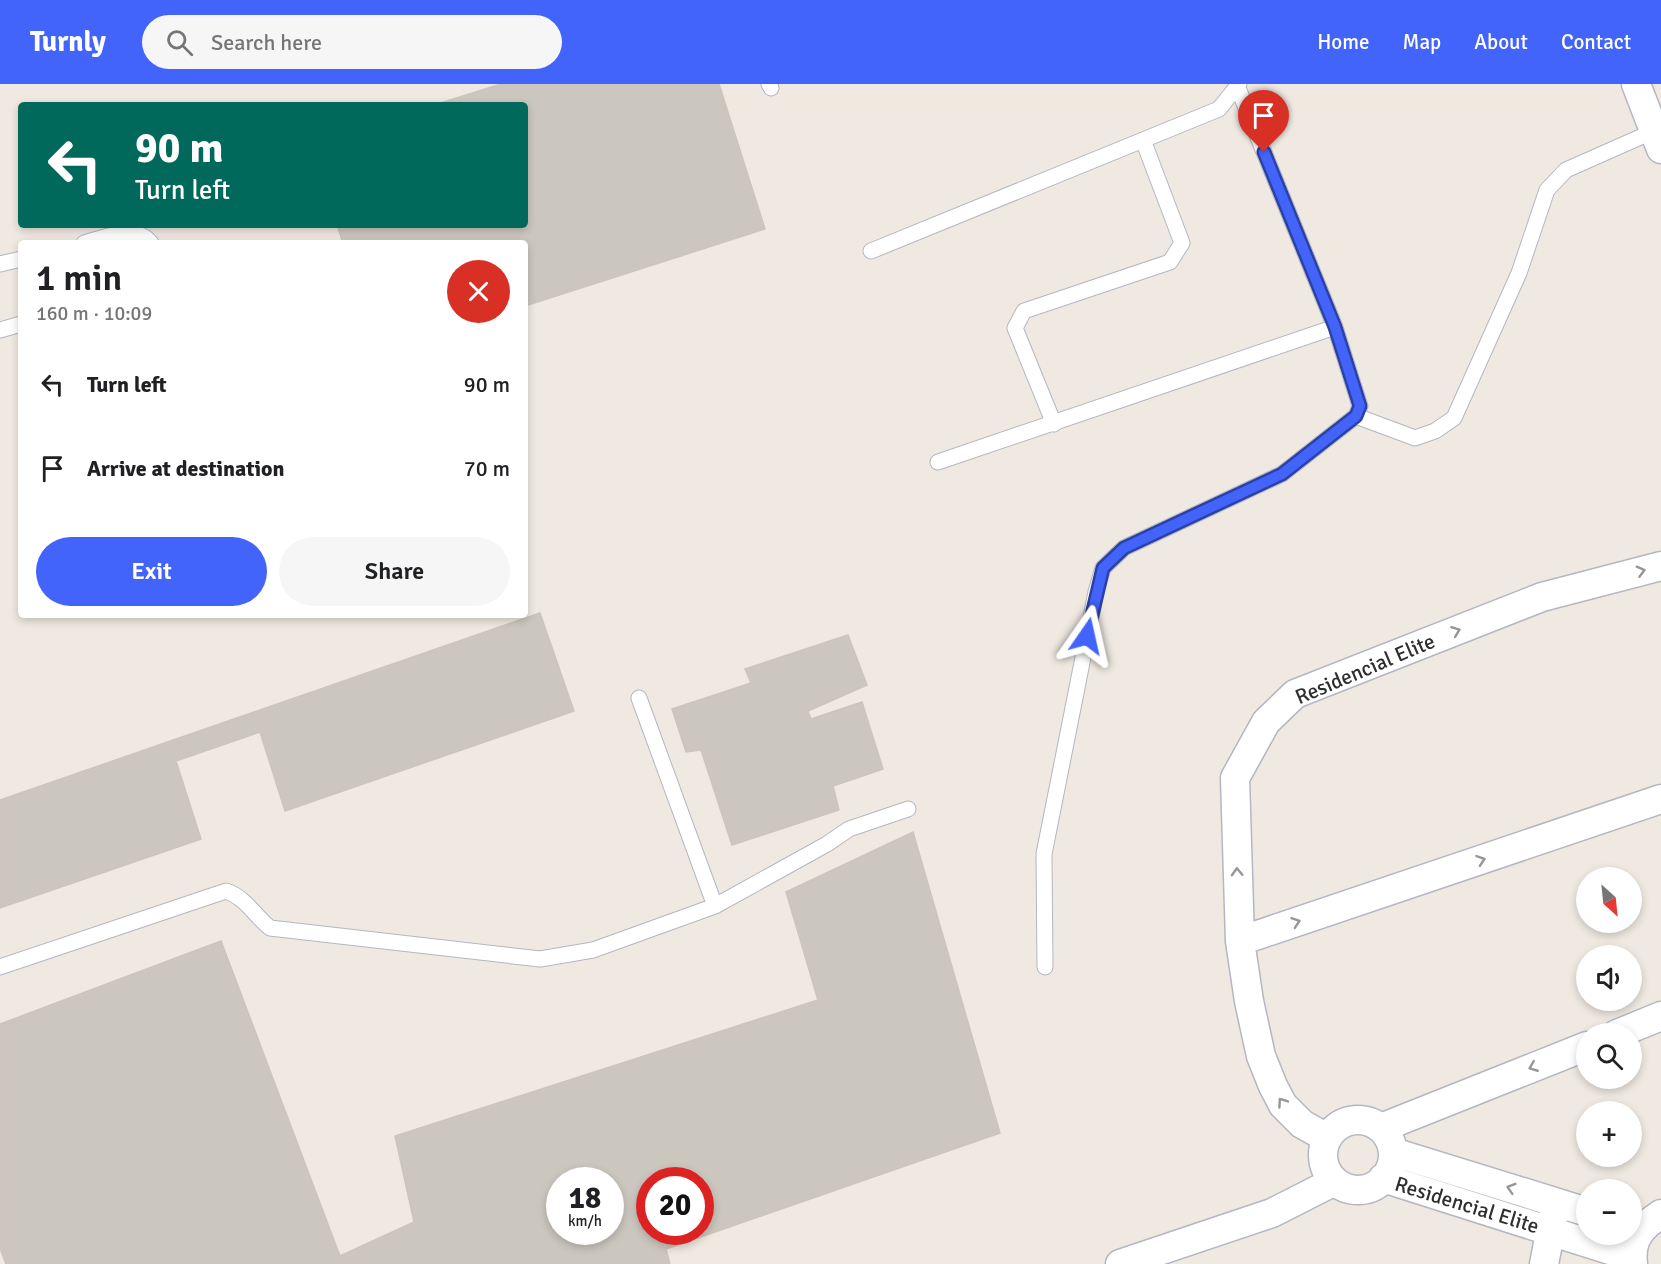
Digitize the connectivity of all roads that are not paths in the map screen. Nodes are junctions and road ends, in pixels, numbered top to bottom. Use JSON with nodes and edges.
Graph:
{"nodes":[{"id":1,"x":1636,"y":84,"type":"edge"},
{"id":2,"x":1238,"y":86,"type":"edge"},
{"id":3,"x":1143,"y":140,"type":"junction"},
{"id":4,"x":1658,"y":140,"type":"edge"},
{"id":5,"x":96,"y":240,"type":"edge"},
{"id":6,"x":149,"y":240,"type":"edge"},
{"id":7,"x":871,"y":251,"type":"dead end"},
{"id":8,"x":18,"y":260,"type":"edge"},
{"id":9,"x":0,"y":264,"type":"edge"},
{"id":10,"x":18,"y":325,"type":"edge"},
{"id":11,"x":1335,"y":327,"type":"junction"},
{"id":12,"x":0,"y":330,"type":"edge"},
{"id":13,"x":1356,"y":416,"type":"junction"},
{"id":14,"x":1054,"y":424,"type":"junction"},
{"id":15,"x":938,"y":462,"type":"dead end"},
{"id":16,"x":1661,"y":566,"type":"edge"},
{"id":17,"x":639,"y":698,"type":"dead end"},
{"id":18,"x":1661,"y":799,"type":"edge"},
{"id":19,"x":908,"y":809,"type":"dead end"},
{"id":20,"x":715,"y":906,"type":"junction"},
{"id":21,"x":1240,"y":941,"type":"junction"},
{"id":22,"x":0,"y":967,"type":"edge"},
{"id":23,"x":1045,"y":968,"type":"dead end"},
{"id":24,"x":1661,"y":1016,"type":"edge"},
{"id":25,"x":1642,"y":1024,"type":"edge"},
{"id":26,"x":1576,"y":1052,"type":"edge"},
{"id":27,"x":1327,"y":1138,"type":"junction"},
{"id":28,"x":1386,"y":1153,"type":"junction"},
{"id":29,"x":1335,"y":1181,"type":"junction"},
{"id":30,"x":1557,"y":1202,"type":"junction"},
{"id":31,"x":1576,"y":1208,"type":"edge"},
{"id":32,"x":1661,"y":1214,"type":"edge"},
{"id":33,"x":1551,"y":1231,"type":"junction"},
{"id":34,"x":1634,"y":1246,"type":"edge"},
{"id":35,"x":1120,"y":1264,"type":"edge"},
{"id":36,"x":1544,"y":1264,"type":"edge"}],
"edges":[{"from":1,"to":4,"type":"street"},
{"from":2,"to":3,"type":"lane"},
{"from":2,"to":11,"type":"lane"},
{"from":3,"to":7,"type":"lane"},
{"from":3,"to":14,"type":"lane"},
{"from":4,"to":13,"type":"lane"},
{"from":5,"to":6,"type":"lane"},
{"from":8,"to":9,"type":"lane"},
{"from":10,"to":12,"type":"lane"},
{"from":11,"to":13,"type":"lane"},
{"from":11,"to":14,"type":"lane"},
{"from":13,"to":23,"type":"lane"},
{"from":14,"to":15,"type":"lane"},
{"from":21,"to":16,"type":"street","name":"Residencial Elite","one_way":true},
{"from":17,"to":20,"type":"lane"},
{"from":21,"to":18,"type":"street","one_way":true},
{"from":19,"to":20,"type":"lane"},
{"from":20,"to":22,"type":"lane"},
{"from":27,"to":21,"type":"street","name":"Residencial Elite","one_way":true},
{"from":24,"to":25,"type":"street"},
{"from":26,"to":28,"type":"street","one_way":true},
{"from":27,"to":28,"type":"street"},
{"from":27,"to":29,"type":"street"},
{"from":28,"to":29,"type":"street"},
{"from":30,"to":28,"type":"street","name":"Residencial Elite","one_way":true},
{"from":28,"to":33,"type":"street","name":"Residencial Elite"},
{"from":29,"to":35,"type":"street"},
{"from":30,"to":31,"type":"street","name":"Residencial Elite"},
{"from":30,"to":33,"type":"street","name":"Residencial Elite"},
{"from":32,"to":34,"type":"street"},
{"from":33,"to":34,"type":"street","name":"Residencial Elite"},
{"from":33,"to":36,"type":"street","name":"Residencial Elite"}]}
